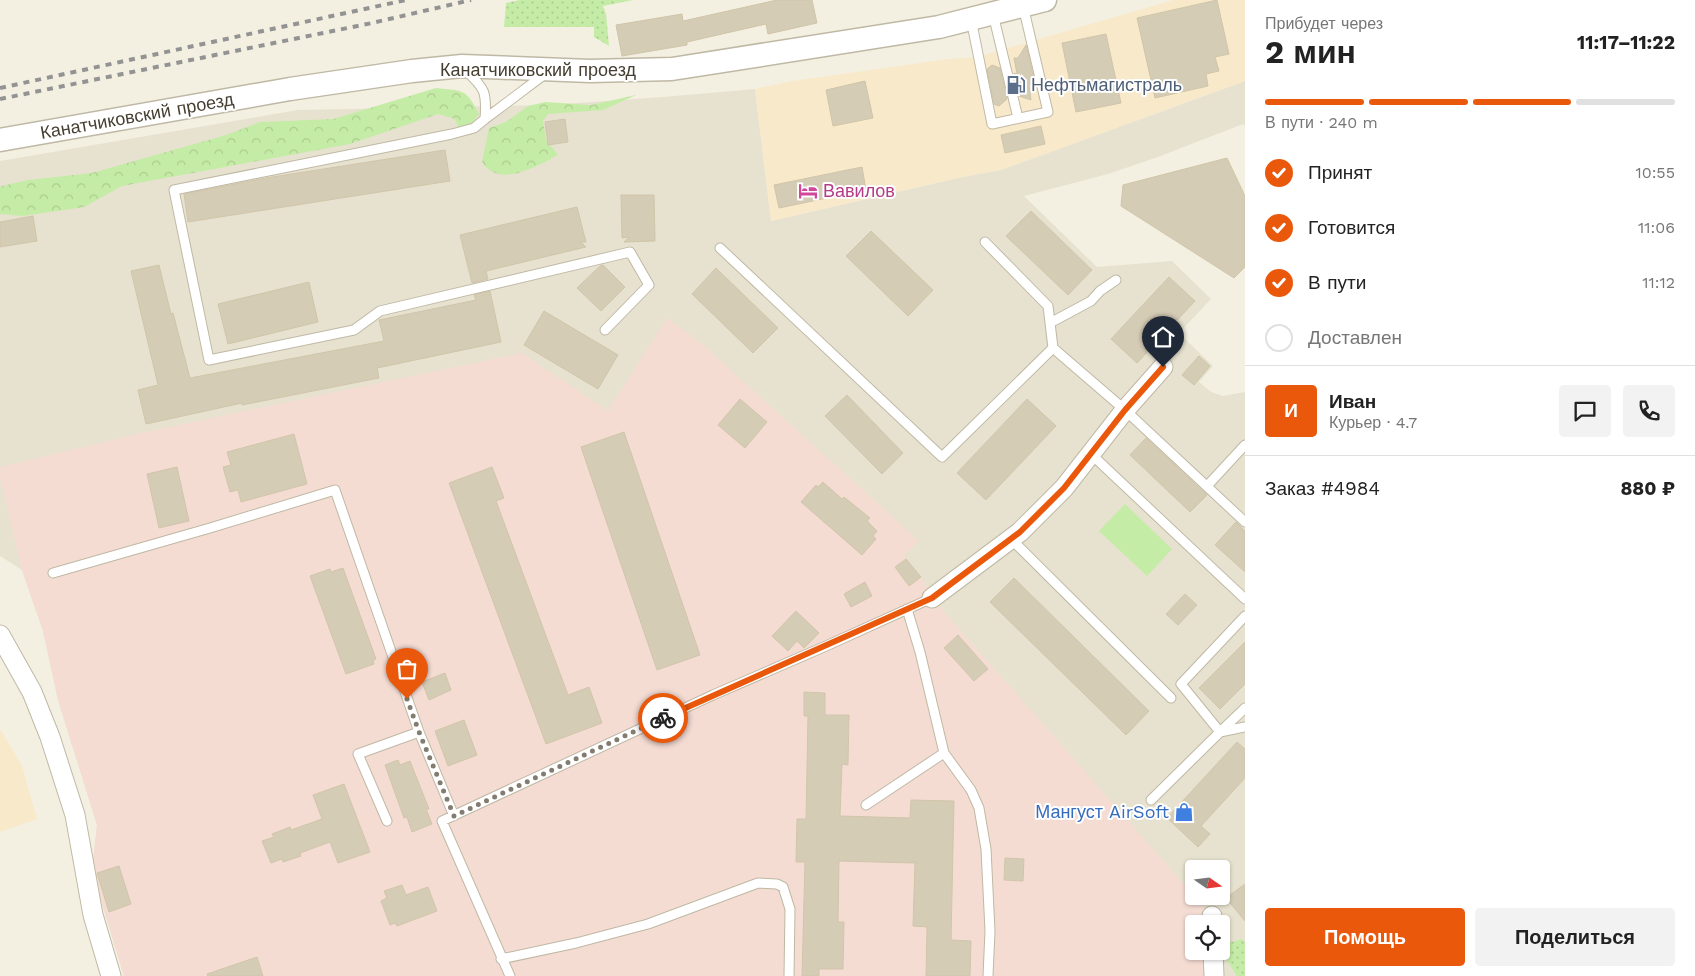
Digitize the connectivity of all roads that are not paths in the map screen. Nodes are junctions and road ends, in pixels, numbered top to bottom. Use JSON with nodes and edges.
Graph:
{"nodes":[{"id":1,"x":1045,"y":0,"type":"edge"},
{"id":2,"x":1023,"y":6,"type":"junction"},
{"id":3,"x":993,"y":14,"type":"junction"},
{"id":4,"x":971,"y":19,"type":"junction"},
{"id":5,"x":462,"y":66,"type":"junction"},
{"id":6,"x":551,"y":69,"type":"junction"},
{"id":7,"x":1018,"y":118,"type":"junction"},
{"id":8,"x":485,"y":119,"type":"junction"},
{"id":9,"x":0,"y":140,"type":"edge"},
{"id":10,"x":985,"y":242,"type":"dead end"},
{"id":11,"x":720,"y":248,"type":"dead end"},
{"id":12,"x":1116,"y":280,"type":"dead end"},
{"id":13,"x":1050,"y":323,"type":"junction"},
{"id":14,"x":605,"y":330,"type":"dead end"},
{"id":15,"x":1053,"y":348,"type":"junction"},
{"id":16,"x":1163,"y":367,"type":"dead end"},
{"id":17,"x":1125,"y":410,"type":"junction"},
{"id":18,"x":1245,"y":445,"type":"edge"},
{"id":19,"x":1091,"y":454,"type":"junction"},
{"id":20,"x":1207,"y":486,"type":"junction"},
{"id":21,"x":1245,"y":522,"type":"edge"},
{"id":22,"x":1011,"y":539,"type":"junction"},
{"id":23,"x":54,"y":573,"type":"dead end"},
{"id":24,"x":932,"y":598,"type":"joint"},
{"id":25,"x":1245,"y":599,"type":"edge"},
{"id":26,"x":907,"y":609,"type":"junction"},
{"id":27,"x":1245,"y":616,"type":"edge"},
{"id":28,"x":0,"y":636,"type":"edge"},
{"id":29,"x":1171,"y":698,"type":"dead end"},
{"id":30,"x":1245,"y":708,"type":"edge"},
{"id":31,"x":1245,"y":727,"type":"edge"},
{"id":32,"x":419,"y":732,"type":"junction"},
{"id":33,"x":1220,"y":732,"type":"junction"},
{"id":34,"x":944,"y":753,"type":"junction"},
{"id":35,"x":1151,"y":800,"type":"dead end"},
{"id":36,"x":866,"y":805,"type":"dead end"},
{"id":37,"x":454,"y":816,"type":"junction"},
{"id":38,"x":387,"y":821,"type":"dead end"},
{"id":39,"x":501,"y":958,"type":"junction"},
{"id":40,"x":1213,"y":960,"type":"edge"},
{"id":41,"x":111,"y":976,"type":"edge"},
{"id":42,"x":510,"y":976,"type":"edge"},
{"id":43,"x":789,"y":976,"type":"edge"},
{"id":44,"x":988,"y":976,"type":"edge"},
{"id":45,"x":1214,"y":976,"type":"edge"}],
"edges":[{"from":1,"to":2,"type":"street","name":"Канатчиковский проезд"},
{"from":2,"to":3,"type":"street","name":"Канатчиковский проезд"},
{"from":2,"to":7,"type":"lane"},
{"from":3,"to":4,"type":"street","name":"Канатчиковский проезд"},
{"from":3,"to":7,"type":"lane"},
{"from":4,"to":6,"type":"street","name":"Канатчиковский проезд"},
{"from":4,"to":7,"type":"lane"},
{"from":5,"to":6,"type":"street","name":"Канатчиковский проезд"},
{"from":5,"to":8,"type":"lane"},
{"from":5,"to":9,"type":"street","name":"Канатчиковский проезд"},
{"from":6,"to":8,"type":"lane"},
{"from":8,"to":14,"type":"lane"},
{"from":10,"to":13,"type":"lane"},
{"from":11,"to":15,"type":"lane"},
{"from":12,"to":13,"type":"lane"},
{"from":13,"to":15,"type":"lane"},
{"from":15,"to":17,"type":"lane"},
{"from":16,"to":17,"type":"street"},
{"from":17,"to":19,"type":"street"},
{"from":17,"to":20,"type":"lane"},
{"from":18,"to":20,"type":"lane"},
{"from":19,"to":22,"type":"street"},
{"from":19,"to":25,"type":"lane"},
{"from":20,"to":21,"type":"lane"},
{"from":22,"to":24,"type":"street"},
{"from":22,"to":29,"type":"lane"},
{"from":23,"to":32,"type":"lane"},
{"from":24,"to":26,"type":"lane"},
{"from":26,"to":34,"type":"lane"},
{"from":26,"to":37,"type":"lane"},
{"from":27,"to":33,"type":"lane"},
{"from":28,"to":41,"type":"street"},
{"from":30,"to":33,"type":"lane"},
{"from":31,"to":33,"type":"lane"},
{"from":32,"to":37,"type":"lane"},
{"from":32,"to":38,"type":"lane"},
{"from":33,"to":35,"type":"lane"},
{"from":34,"to":36,"type":"lane"},
{"from":34,"to":44,"type":"lane"},
{"from":37,"to":39,"type":"lane"},
{"from":39,"to":42,"type":"lane"},
{"from":39,"to":43,"type":"lane"},
{"from":40,"to":45,"type":"street"}]}
